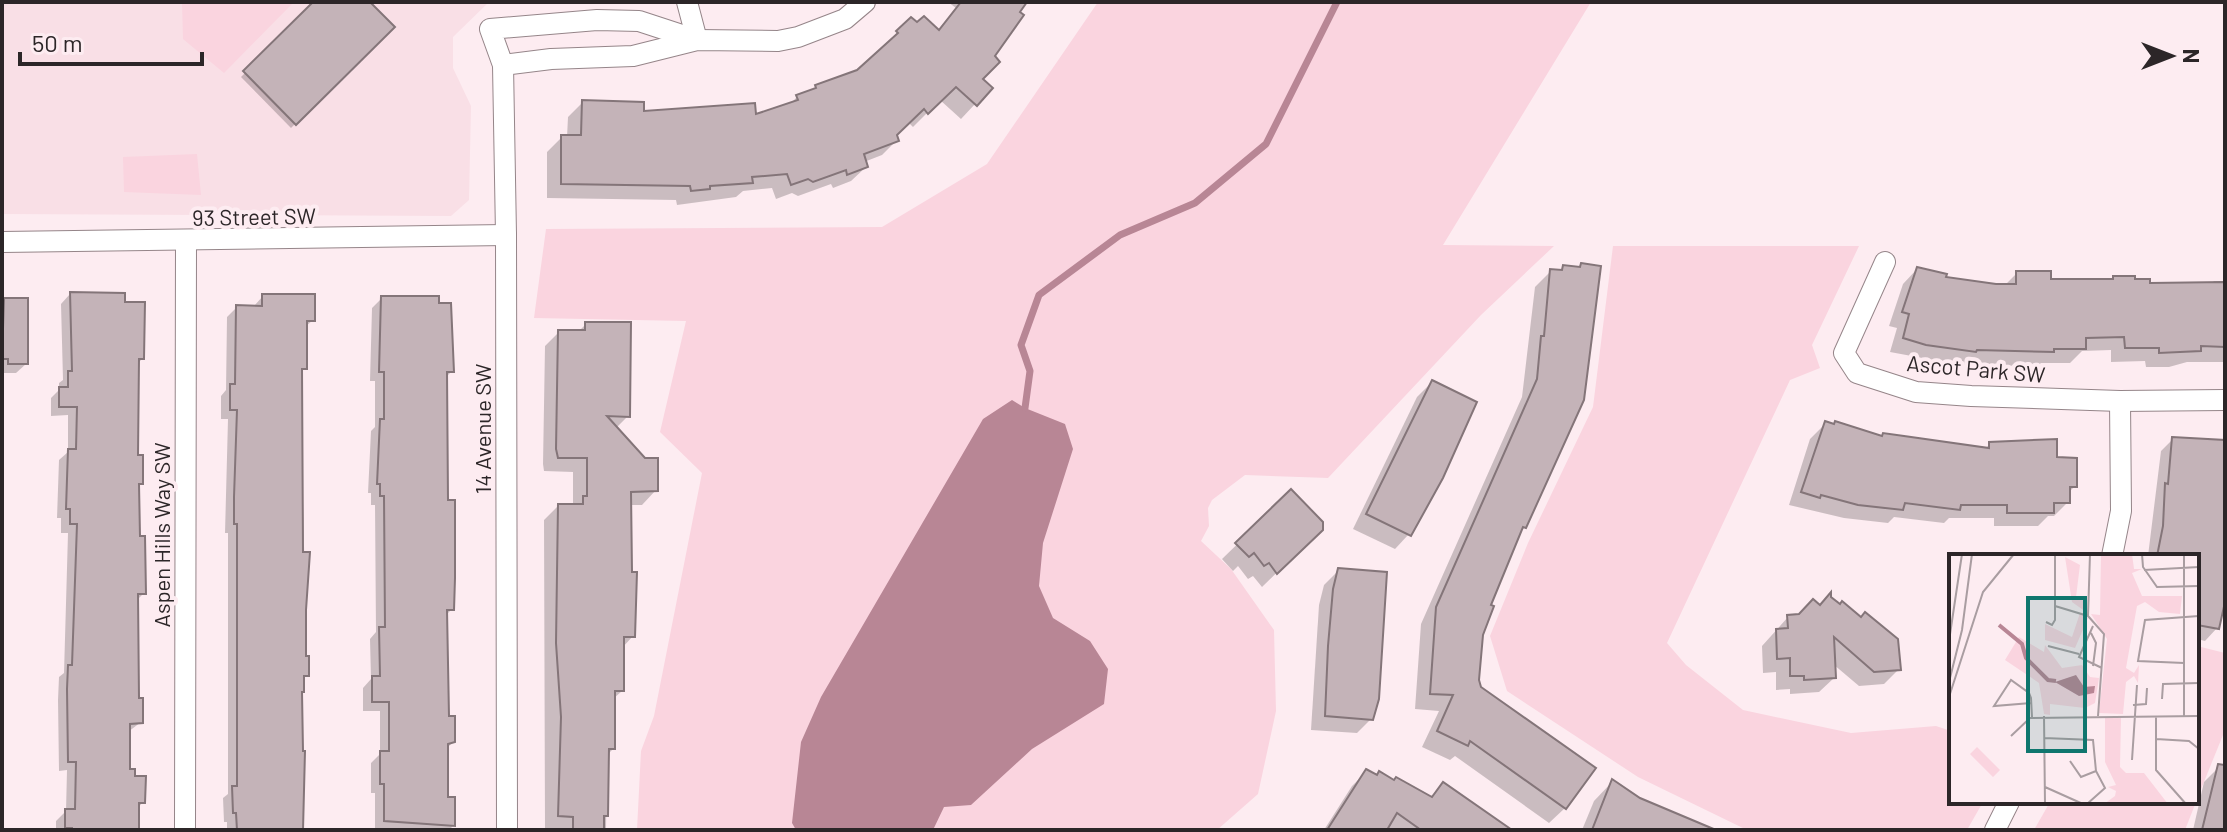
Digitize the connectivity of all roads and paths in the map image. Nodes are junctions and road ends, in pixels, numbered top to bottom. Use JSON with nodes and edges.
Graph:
{"nodes":[{"id":1,"x":687,"y":2,"type":"edge"},
{"id":2,"x":865,"y":2,"type":"edge"},
{"id":3,"x":697,"y":40,"type":"junction"},
{"id":4,"x":503,"y":65,"type":"junction"},
{"id":5,"x":506,"y":235,"type":"junction"},
{"id":6,"x":186,"y":241,"type":"junction"},
{"id":7,"x":2,"y":242,"type":"edge"},
{"id":8,"x":1885,"y":262,"type":"dead end"},
{"id":9,"x":2225,"y":400,"type":"edge"},
{"id":10,"x":2120,"y":401,"type":"junction"},
{"id":11,"x":2112,"y":554,"type":"edge"},
{"id":12,"x":2008,"y":804,"type":"edge"},
{"id":13,"x":185,"y":830,"type":"edge"},
{"id":14,"x":507,"y":830,"type":"edge"},
{"id":15,"x":1995,"y":830,"type":"edge"}],
"edges":[{"from":1,"to":3,"type":"street"},
{"from":2,"to":3,"type":"street"},
{"from":3,"to":4,"type":"street"},
{"from":3,"to":4,"type":"street","name":"14 Avenue SW"},
{"from":4,"to":5,"type":"street","name":"14 Avenue SW"},
{"from":5,"to":6,"type":"street","name":"93 Street SW"},
{"from":5,"to":14,"type":"street","name":"14 Avenue SW"},
{"from":6,"to":7,"type":"street","name":"93 Street SW"},
{"from":6,"to":13,"type":"street","name":"Aspen Hills Way SW"},
{"from":8,"to":10,"type":"street","name":"Ascot Park SW"},
{"from":9,"to":10,"type":"street"},
{"from":10,"to":11,"type":"street"},
{"from":12,"to":15,"type":"street"}]}
